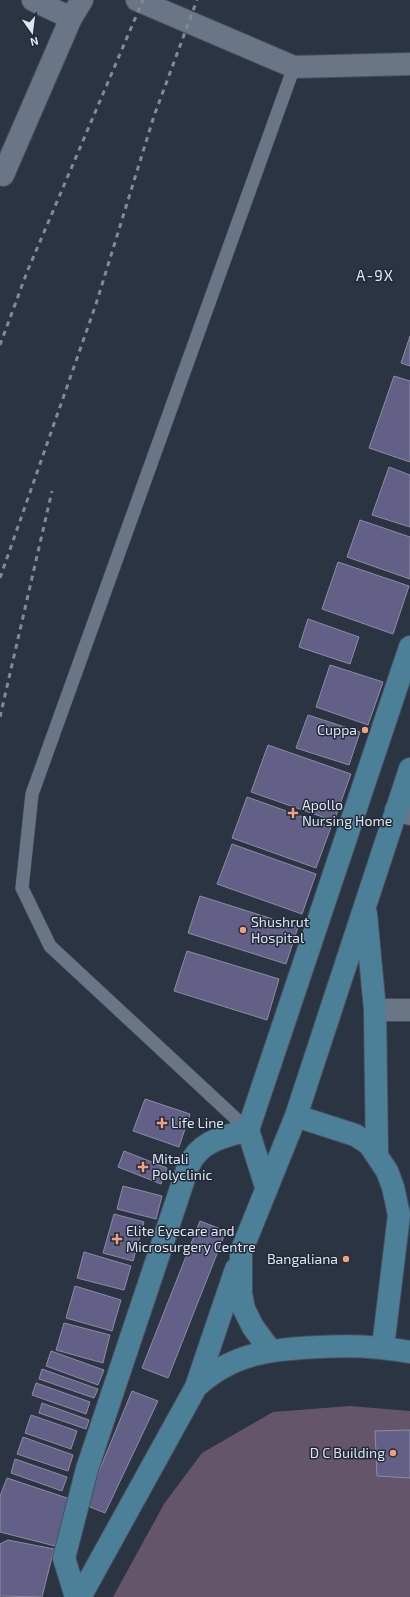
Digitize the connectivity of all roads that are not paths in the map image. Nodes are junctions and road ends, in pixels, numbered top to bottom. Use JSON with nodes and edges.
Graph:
{"nodes":[{"id":1,"x":33,"y":0,"type":"edge"},
{"id":2,"x":137,"y":0,"type":"edge"},
{"id":3,"x":76,"y":9,"type":"edge"},
{"id":4,"x":410,"y":64,"type":"edge"},
{"id":5,"x":294,"y":67,"type":"junction"},
{"id":6,"x":0,"y":174,"type":"edge"},
{"id":7,"x":410,"y":647,"type":"edge"},
{"id":8,"x":410,"y":770,"type":"edge"},
{"id":9,"x":403,"y":812,"type":"edge"},
{"id":10,"x":365,"y":905,"type":"junction"},
{"id":11,"x":375,"y":1010,"type":"junction"},
{"id":12,"x":410,"y":1010,"type":"edge"},
{"id":13,"x":296,"y":1116,"type":"junction"},
{"id":14,"x":248,"y":1130,"type":"junction"},
{"id":15,"x":377,"y":1155,"type":"junction"},
{"id":16,"x":266,"y":1187,"type":"junction"},
{"id":17,"x":404,"y":1215,"type":"edge"},
{"id":18,"x":241,"y":1252,"type":"junction"},
{"id":19,"x":383,"y":1347,"type":"junction"},
{"id":20,"x":270,"y":1350,"type":"junction"},
{"id":21,"x":410,"y":1352,"type":"edge"},
{"id":22,"x":196,"y":1387,"type":"junction"},
{"id":23,"x":76,"y":1597,"type":"edge"},
{"id":24,"x":80,"y":1597,"type":"edge"}],
"edges":[{"from":1,"to":3,"type":"street"},
{"from":2,"to":5,"type":"street"},
{"from":3,"to":6,"type":"street"},
{"from":4,"to":5,"type":"street"},
{"from":5,"to":14,"type":"lane"},
{"from":7,"to":14,"type":"street"},
{"from":8,"to":9,"type":"street"},
{"from":9,"to":10,"type":"street"},
{"from":10,"to":11,"type":"street"},
{"from":10,"to":13,"type":"street"},
{"from":11,"to":12,"type":"street"},
{"from":11,"to":15,"type":"street"},
{"from":13,"to":15,"type":"street"},
{"from":13,"to":16,"type":"street"},
{"from":14,"to":16,"type":"street"},
{"from":14,"to":23,"type":"street"},
{"from":15,"to":17,"type":"street"},
{"from":16,"to":18,"type":"street"},
{"from":17,"to":19,"type":"street"},
{"from":18,"to":20,"type":"street"},
{"from":18,"to":22,"type":"street"},
{"from":19,"to":20,"type":"street"},
{"from":19,"to":21,"type":"street"},
{"from":20,"to":22,"type":"street"},
{"from":22,"to":24,"type":"street"}]}
